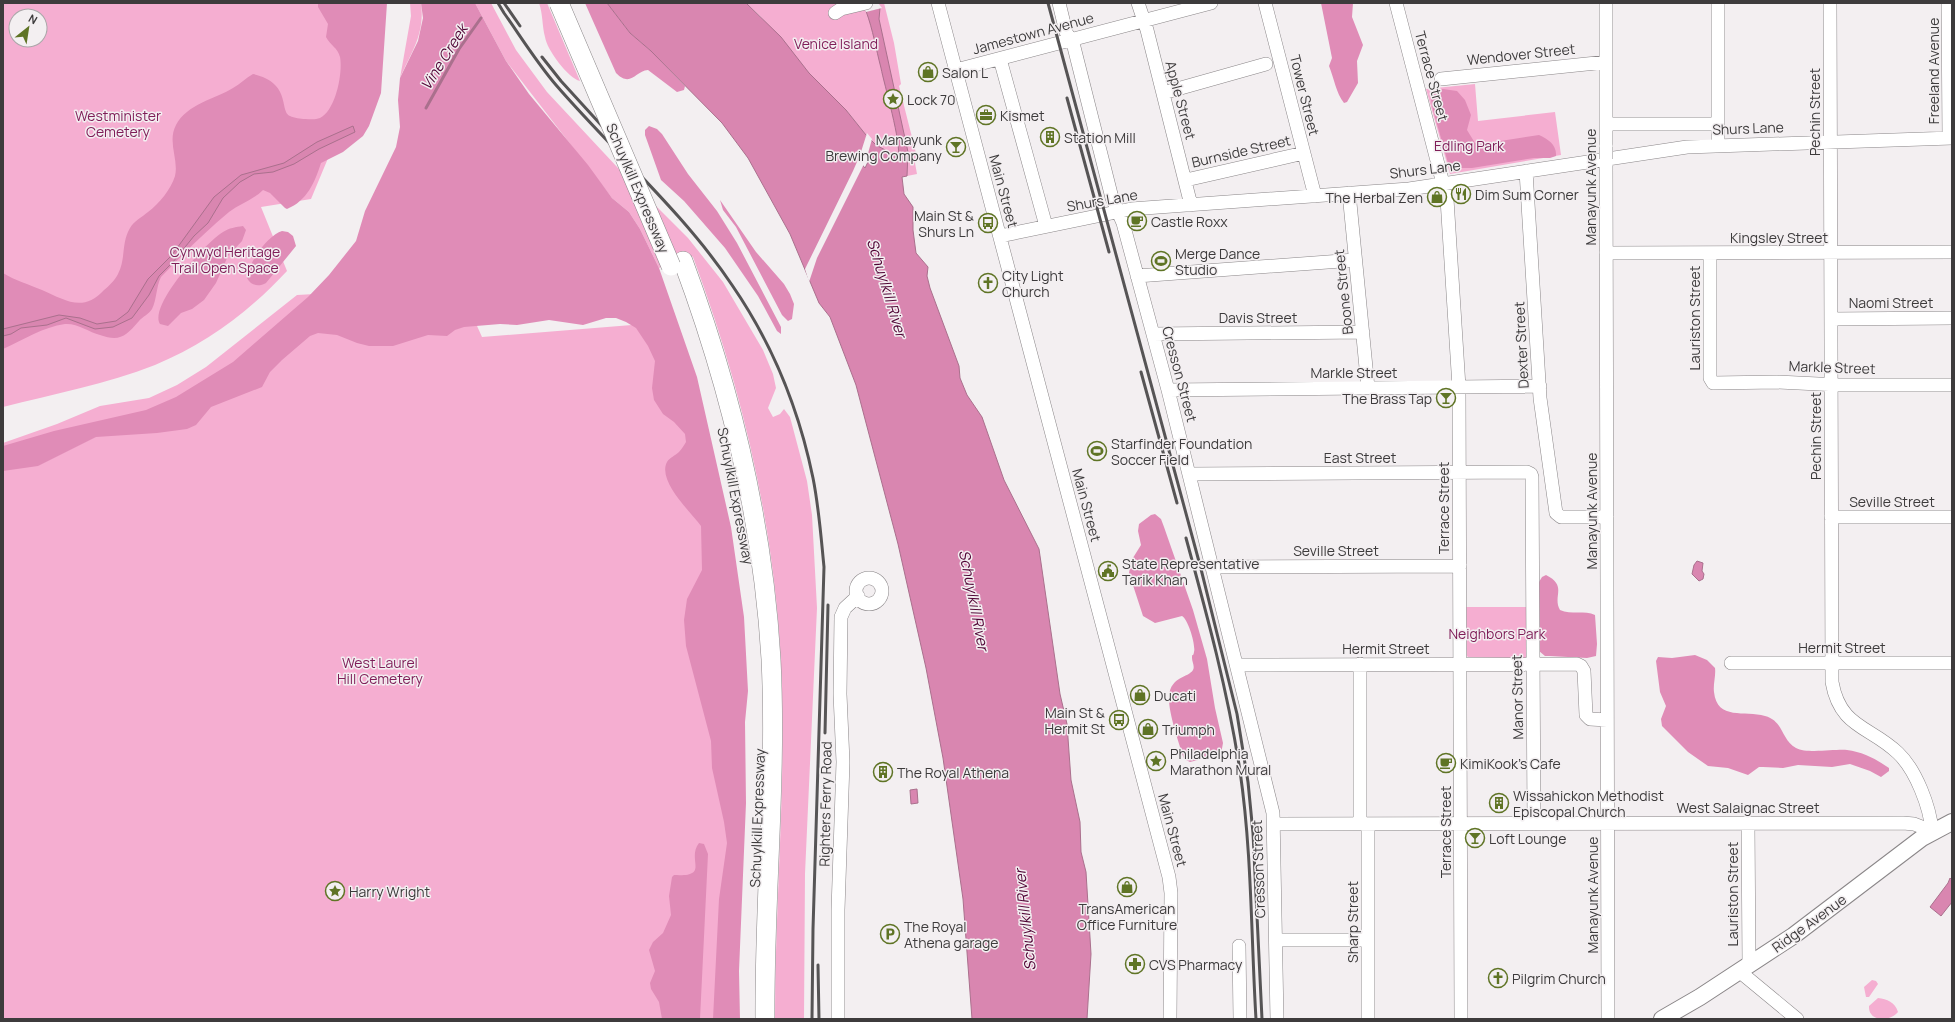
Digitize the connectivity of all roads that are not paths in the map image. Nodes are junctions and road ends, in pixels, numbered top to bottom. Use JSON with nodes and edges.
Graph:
{"nodes":[{"id":1,"x":559,"y":3,"type":"edge"},
{"id":2,"x":573,"y":3,"type":"edge"},
{"id":3,"x":938,"y":3,"type":"edge"},
{"id":4,"x":1059,"y":3,"type":"edge"},
{"id":5,"x":1138,"y":3,"type":"edge"},
{"id":6,"x":1211,"y":3,"type":"edge"},
{"id":7,"x":1265,"y":3,"type":"edge"},
{"id":8,"x":1396,"y":3,"type":"edge"},
{"id":9,"x":1606,"y":3,"type":"edge"},
{"id":10,"x":1718,"y":3,"type":"edge"},
{"id":11,"x":1830,"y":3,"type":"edge"},
{"id":12,"x":1948,"y":3,"type":"edge"},
{"id":13,"x":864,"y":4,"type":"edge"},
{"id":14,"x":835,"y":13,"type":"dead end"},
{"id":15,"x":1143,"y":21,"type":"junction"},
{"id":16,"x":1071,"y":40,"type":"junction"},
{"id":17,"x":1000,"y":59,"type":"junction"},
{"id":18,"x":1606,"y":62,"type":"junction"},
{"id":19,"x":1266,"y":64,"type":"dead end"},
{"id":20,"x":956,"y":70,"type":"junction"},
{"id":21,"x":1440,"y":79,"type":"dead end"},
{"id":22,"x":1163,"y":92,"type":"junction"},
{"id":23,"x":1606,"y":124,"type":"junction"},
{"id":24,"x":1718,"y":124,"type":"junction"},
{"id":25,"x":1951,"y":138,"type":"edge"},
{"id":26,"x":1830,"y":142,"type":"junction"},
{"id":27,"x":1718,"y":145,"type":"junction"},
{"id":28,"x":1304,"y":153,"type":"junction"},
{"id":29,"x":1526,"y":171,"type":"junction"},
{"id":30,"x":1186,"y":180,"type":"junction"},
{"id":31,"x":1444,"y":184,"type":"junction"},
{"id":32,"x":1349,"y":193,"type":"junction"},
{"id":33,"x":1315,"y":196,"type":"junction"},
{"id":34,"x":1191,"y":205,"type":"junction"},
{"id":35,"x":1117,"y":211,"type":"junction"},
{"id":36,"x":1046,"y":226,"type":"junction"},
{"id":37,"x":1000,"y":236,"type":"junction"},
{"id":38,"x":1952,"y":252,"type":"edge"},
{"id":39,"x":1606,"y":253,"type":"junction"},
{"id":40,"x":1710,"y":253,"type":"junction"},
{"id":41,"x":1830,"y":253,"type":"junction"},
{"id":42,"x":1355,"y":260,"type":"junction"},
{"id":43,"x":677,"y":263,"type":"junction"},
{"id":44,"x":1137,"y":276,"type":"junction"},
{"id":45,"x":1952,"y":318,"type":"edge"},
{"id":46,"x":1831,"y":319,"type":"junction"},
{"id":47,"x":1363,"y":332,"type":"junction"},
{"id":48,"x":1153,"y":334,"type":"junction"},
{"id":49,"x":1711,"y":382,"type":"joint"},
{"id":50,"x":1830,"y":384,"type":"junction"},
{"id":51,"x":1952,"y":385,"type":"edge"},
{"id":52,"x":1540,"y":386,"type":"junction"},
{"id":53,"x":1459,"y":387,"type":"junction"},
{"id":54,"x":1368,"y":388,"type":"junction"},
{"id":55,"x":1168,"y":390,"type":"junction"},
{"id":56,"x":1460,"y":472,"type":"junction"},
{"id":57,"x":1189,"y":474,"type":"junction"},
{"id":58,"x":1530,"y":474,"type":"joint"},
{"id":59,"x":1607,"y":517,"type":"junction"},
{"id":60,"x":1832,"y":517,"type":"junction"},
{"id":61,"x":1952,"y":517,"type":"edge"},
{"id":62,"x":1460,"y":566,"type":"junction"},
{"id":63,"x":1212,"y":567,"type":"junction"},
{"id":64,"x":858,"y":596,"type":"dead end"},
{"id":65,"x":1731,"y":663,"type":"dead end"},
{"id":66,"x":1832,"y":663,"type":"junction"},
{"id":67,"x":1952,"y":663,"type":"edge"},
{"id":68,"x":1237,"y":664,"type":"junction"},
{"id":69,"x":1360,"y":664,"type":"junction"},
{"id":70,"x":1460,"y":664,"type":"junction"},
{"id":71,"x":1533,"y":664,"type":"junction"},
{"id":72,"x":1607,"y":720,"type":"junction"},
{"id":73,"x":1952,"y":822,"type":"edge"},
{"id":74,"x":1608,"y":823,"type":"junction"},
{"id":75,"x":1748,"y":823,"type":"junction"},
{"id":76,"x":1274,"y":824,"type":"junction"},
{"id":77,"x":1364,"y":824,"type":"junction"},
{"id":78,"x":1461,"y":824,"type":"junction"},
{"id":79,"x":1534,"y":824,"type":"junction"},
{"id":80,"x":1932,"y":831,"type":"junction"},
{"id":81,"x":1276,"y":940,"type":"junction"},
{"id":82,"x":1368,"y":940,"type":"junction"},
{"id":83,"x":1239,"y":946,"type":"dead end"},
{"id":84,"x":1744,"y":968,"type":"junction"},
{"id":85,"x":752,"y":1019,"type":"edge"},
{"id":86,"x":765,"y":1019,"type":"edge"},
{"id":87,"x":838,"y":1019,"type":"edge"},
{"id":88,"x":1170,"y":1019,"type":"edge"},
{"id":89,"x":1240,"y":1019,"type":"edge"},
{"id":90,"x":1277,"y":1019,"type":"edge"},
{"id":91,"x":1368,"y":1019,"type":"edge"},
{"id":92,"x":1461,"y":1019,"type":"edge"},
{"id":93,"x":1608,"y":1019,"type":"edge"},
{"id":94,"x":1662,"y":1019,"type":"edge"},
{"id":95,"x":1797,"y":1019,"type":"edge"}],
"edges":[{"from":1,"to":43,"type":"highway","name":"Schuylkill Expressway","bridge":true},
{"from":2,"to":43,"type":"highway","name":"Schuylkill Expressway"},
{"from":3,"to":20,"type":"street","name":"Main Street"},
{"from":4,"to":16,"type":"street","name":"Cresson Street"},
{"from":5,"to":15,"type":"street","name":"Apple Street"},
{"from":6,"to":15,"type":"street","name":"Jamestown Avenue"},
{"from":7,"to":28,"type":"street","name":"Tower Street"},
{"from":8,"to":31,"type":"street","name":"Terrace Street"},
{"from":9,"to":18,"type":"street","name":"Manayunk Avenue"},
{"from":10,"to":24,"type":"street"},
{"from":11,"to":26,"type":"street","name":"Pechin Street"},
{"from":12,"to":25,"type":"street","name":"Freeland Avenue"},
{"from":13,"to":14,"type":"street"},
{"from":15,"to":16,"type":"street","name":"Jamestown Avenue"},
{"from":15,"to":22,"type":"street","name":"Apple Street"},
{"from":16,"to":17,"type":"street","name":"Jamestown Avenue"},
{"from":16,"to":35,"type":"street","name":"Cresson Street"},
{"from":17,"to":20,"type":"street","name":"Jamestown Avenue"},
{"from":17,"to":36,"type":"street"},
{"from":18,"to":21,"type":"street","name":"Wendover Street"},
{"from":18,"to":23,"type":"street","name":"Manayunk Avenue"},
{"from":19,"to":22,"type":"street"},
{"from":20,"to":37,"type":"street","name":"Main Street"},
{"from":22,"to":30,"type":"street","name":"Apple Street"},
{"from":23,"to":24,"type":"street"},
{"from":23,"to":39,"type":"street","name":"Manayunk Avenue","bridge":true},
{"from":24,"to":27,"type":"street"},
{"from":25,"to":26,"type":"street","name":"Shurs Lane"},
{"from":26,"to":27,"type":"street","name":"Shurs Lane"},
{"from":26,"to":41,"type":"street","name":"Pechin Street"},
{"from":27,"to":29,"type":"street","name":"Shurs Lane"},
{"from":28,"to":30,"type":"street","name":"Burnside Street"},
{"from":28,"to":33,"type":"street","name":"Tower Street"},
{"from":29,"to":31,"type":"street","name":"Shurs Lane"},
{"from":29,"to":52,"type":"street","name":"Dexter Street"},
{"from":30,"to":34,"type":"street","name":"Apple Street"},
{"from":31,"to":32,"type":"street","name":"Shurs Lane"},
{"from":31,"to":53,"type":"street","name":"Terrace Street"},
{"from":32,"to":33,"type":"street","name":"Shurs Lane"},
{"from":32,"to":42,"type":"street","name":"Boone Street"},
{"from":33,"to":34,"type":"street","name":"Shurs Lane"},
{"from":34,"to":35,"type":"street","name":"Shurs Lane"},
{"from":35,"to":36,"type":"street","name":"Shurs Lane"},
{"from":35,"to":44,"type":"street","name":"Cresson Street"},
{"from":36,"to":37,"type":"street","name":"Shurs Lane"},
{"from":37,"to":88,"type":"street","name":"Main Street"},
{"from":38,"to":41,"type":"street","name":"Kingsley Street"},
{"from":39,"to":40,"type":"street","name":"Kingsley Street"},
{"from":39,"to":59,"type":"street","name":"Manayunk Avenue"},
{"from":40,"to":41,"type":"street","name":"Kingsley Street"},
{"from":40,"to":49,"type":"street","name":"Lauriston Street"},
{"from":41,"to":46,"type":"street","name":"Pechin Street"},
{"from":42,"to":44,"type":"street"},
{"from":42,"to":47,"type":"street","name":"Boone Street"},
{"from":43,"to":85,"type":"highway","name":"Schuylkill Expressway"},
{"from":43,"to":86,"type":"highway","name":"Schuylkill Expressway"},
{"from":44,"to":48,"type":"street","name":"Cresson Street"},
{"from":45,"to":46,"type":"street","name":"Naomi Street"},
{"from":46,"to":50,"type":"street","name":"Pechin Street"},
{"from":47,"to":48,"type":"street","name":"Davis Street"},
{"from":47,"to":54,"type":"street","name":"Boone Street"},
{"from":48,"to":55,"type":"street","name":"Cresson Street"},
{"from":49,"to":50,"type":"street","name":"Markle Street"},
{"from":50,"to":51,"type":"street","name":"Markle Street"},
{"from":50,"to":60,"type":"street","name":"Pechin Street"},
{"from":52,"to":53,"type":"street","name":"Markle Street"},
{"from":52,"to":59,"type":"street","name":"Dexter Street"},
{"from":53,"to":54,"type":"street","name":"Markle Street"},
{"from":53,"to":56,"type":"street","name":"Terrace Street"},
{"from":54,"to":55,"type":"street","name":"Markle Street"},
{"from":55,"to":57,"type":"street","name":"Cresson Street"},
{"from":56,"to":57,"type":"street","name":"East Street"},
{"from":56,"to":58,"type":"street","name":"East Street"},
{"from":56,"to":62,"type":"street","name":"Terrace Street"},
{"from":57,"to":63,"type":"street","name":"Cresson Street"},
{"from":58,"to":71,"type":"street","name":"Manor Street"},
{"from":59,"to":72,"type":"street","name":"Manayunk Avenue"},
{"from":60,"to":61,"type":"street","name":"Seville Street"},
{"from":60,"to":66,"type":"street","name":"Pechin Street"},
{"from":62,"to":63,"type":"street","name":"Seville Street"},
{"from":62,"to":70,"type":"street","name":"Terrace Street"},
{"from":63,"to":68,"type":"street","name":"Cresson Street"},
{"from":64,"to":87,"type":"street","name":"Righters Ferry Road"},
{"from":65,"to":66,"type":"street","name":"Hermit Street"},
{"from":66,"to":67,"type":"street","name":"Hermit Street"},
{"from":66,"to":80,"type":"street","name":"Pechin Street"},
{"from":68,"to":69,"type":"street","name":"Hermit Street"},
{"from":68,"to":76,"type":"street","name":"Cresson Street"},
{"from":69,"to":70,"type":"street","name":"Hermit Street"},
{"from":69,"to":77,"type":"street","name":"Sharp Street"},
{"from":70,"to":71,"type":"street","name":"Hermit Street"},
{"from":70,"to":78,"type":"street","name":"Terrace Street"},
{"from":71,"to":72,"type":"street","name":"Hermit Street"},
{"from":71,"to":79,"type":"street","name":"Manor Street"},
{"from":72,"to":74,"type":"street","name":"Manayunk Avenue"},
{"from":73,"to":80,"type":"main road","name":"Ridge Avenue"},
{"from":74,"to":75,"type":"street","name":"West Salaignac Street"},
{"from":74,"to":79,"type":"street","name":"West Salaignac Street"},
{"from":74,"to":93,"type":"street","name":"Manayunk Avenue"},
{"from":75,"to":80,"type":"street","name":"West Salaignac Street"},
{"from":75,"to":84,"type":"street","name":"Lauriston Street"},
{"from":76,"to":77,"type":"street","name":"West Salaignac Street"},
{"from":76,"to":81,"type":"street","name":"Cresson Street"},
{"from":77,"to":78,"type":"street","name":"West Salaignac Street"},
{"from":77,"to":82,"type":"street","name":"Sharp Street"},
{"from":78,"to":79,"type":"street","name":"West Salaignac Street"},
{"from":78,"to":92,"type":"street","name":"Terrace Street"},
{"from":80,"to":84,"type":"main road","name":"Ridge Avenue"},
{"from":81,"to":82,"type":"street"},
{"from":81,"to":90,"type":"street","name":"Cresson Street"},
{"from":82,"to":91,"type":"street","name":"Sharp Street"},
{"from":83,"to":89,"type":"street"},
{"from":84,"to":94,"type":"main road","name":"Ridge Avenue"},
{"from":84,"to":95,"type":"street"}]}
